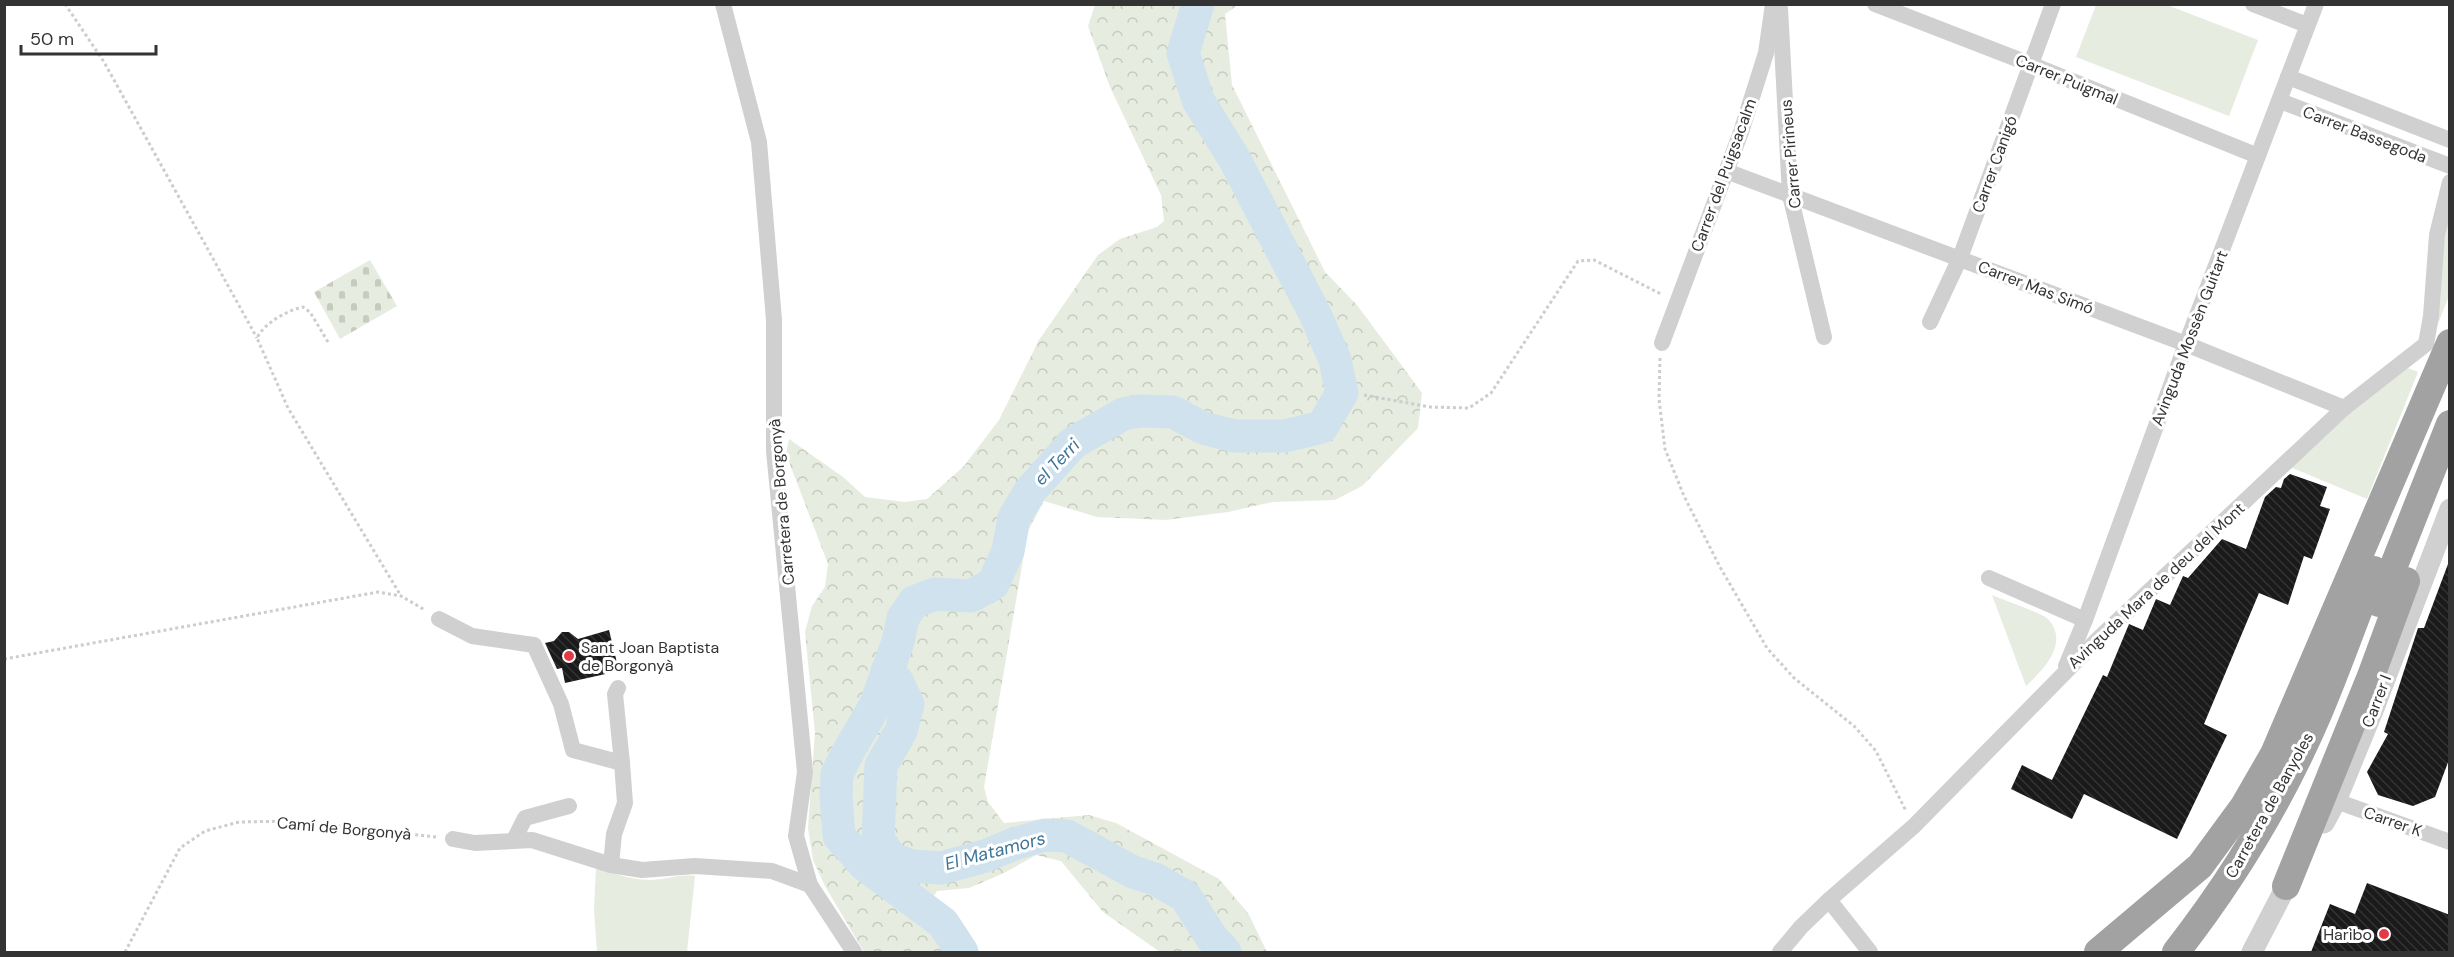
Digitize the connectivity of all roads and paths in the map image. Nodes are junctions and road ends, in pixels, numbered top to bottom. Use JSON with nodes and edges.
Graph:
{"nodes":[{"id":1,"x":65,"y":4,"type":"edge"},
{"id":2,"x":723,"y":4,"type":"edge"},
{"id":3,"x":1773,"y":4,"type":"edge"},
{"id":4,"x":1780,"y":4,"type":"edge"},
{"id":5,"x":1875,"y":4,"type":"edge"},
{"id":6,"x":2053,"y":4,"type":"edge"},
{"id":7,"x":2253,"y":4,"type":"edge"},
{"id":8,"x":2316,"y":4,"type":"edge"},
{"id":9,"x":2307,"y":25,"type":"junction"},
{"id":10,"x":2030,"y":64,"type":"junction"},
{"id":11,"x":2288,"y":77,"type":"junction"},
{"id":12,"x":2280,"y":102,"type":"junction"},
{"id":13,"x":2450,"y":140,"type":"edge"},
{"id":14,"x":2258,"y":156,"type":"junction"},
{"id":15,"x":2450,"y":166,"type":"edge"},
{"id":16,"x":1726,"y":171,"type":"junction"},
{"id":17,"x":2450,"y":182,"type":"edge"},
{"id":18,"x":1790,"y":195,"type":"junction"},
{"id":19,"x":1960,"y":258,"type":"junction"},
{"id":20,"x":1676,"y":301,"type":"junction"},
{"id":21,"x":1930,"y":322,"type":"dead end"},
{"id":22,"x":1824,"y":337,"type":"dead end"},
{"id":23,"x":257,"y":338,"type":"junction"},
{"id":24,"x":328,"y":342,"type":"dead end"},
{"id":25,"x":1662,"y":343,"type":"joint"},
{"id":26,"x":2186,"y":344,"type":"junction"},
{"id":27,"x":2438,"y":344,"type":"edge"},
{"id":28,"x":2450,"y":376,"type":"edge"},
{"id":29,"x":1364,"y":395,"type":"dead end"},
{"id":30,"x":2344,"y":408,"type":"junction"},
{"id":31,"x":2450,"y":424,"type":"edge"},
{"id":32,"x":2450,"y":461,"type":"edge"},
{"id":33,"x":2450,"y":508,"type":"edge"},
{"id":34,"x":1989,"y":578,"type":"dead end"},
{"id":35,"x":401,"y":597,"type":"junction"},
{"id":36,"x":439,"y":619,"type":"joint"},
{"id":37,"x":2085,"y":620,"type":"junction"},
{"id":38,"x":4,"y":659,"type":"edge"},
{"id":39,"x":2063,"y":673,"type":"junction"},
{"id":40,"x":618,"y":688,"type":"dead end"},
{"id":41,"x":622,"y":763,"type":"junction"},
{"id":42,"x":2336,"y":801,"type":"junction"},
{"id":43,"x":569,"y":806,"type":"dead end"},
{"id":44,"x":1914,"y":826,"type":"junction"},
{"id":45,"x":453,"y":839,"type":"joint"},
{"id":46,"x":514,"y":840,"type":"junction"},
{"id":47,"x":2450,"y":842,"type":"edge"},
{"id":48,"x":611,"y":865,"type":"junction"},
{"id":49,"x":810,"y":885,"type":"junction"},
{"id":50,"x":2286,"y":886,"type":"junction"},
{"id":51,"x":1829,"y":900,"type":"junction"},
{"id":52,"x":125,"y":952,"type":"edge"},
{"id":53,"x":855,"y":952,"type":"edge"},
{"id":54,"x":1780,"y":952,"type":"edge"},
{"id":55,"x":1870,"y":952,"type":"edge"},
{"id":56,"x":2098,"y":952,"type":"edge"},
{"id":57,"x":2176,"y":952,"type":"edge"},
{"id":58,"x":2193,"y":952,"type":"edge"},
{"id":59,"x":2252,"y":952,"type":"edge"}],
"edges":[{"from":1,"to":23,"type":"path"},
{"from":2,"to":49,"type":"street","name":"Carretera de Borgonyà"},
{"from":3,"to":16,"type":"street","name":"Carrer del Puigsacalm"},
{"from":4,"to":18,"type":"street","name":"Carrer Pirineus"},
{"from":5,"to":10,"type":"street","name":"Carrer Puigmal"},
{"from":6,"to":10,"type":"street","name":"Carrer Canigó"},
{"from":7,"to":9,"type":"street"},
{"from":8,"to":9,"type":"street","name":"Avinguda Mossèn Guitart"},
{"from":9,"to":11,"type":"street","name":"Avinguda Mossèn Guitart"},
{"from":10,"to":14,"type":"street","name":"Carrer Puigmal"},
{"from":10,"to":19,"type":"street","name":"Carrer Canigó"},
{"from":11,"to":12,"type":"street","name":"Avinguda Mossèn Guitart"},
{"from":11,"to":13,"type":"street","name":"Carrer Bassegoda"},
{"from":12,"to":14,"type":"street","name":"Avinguda Mossèn Guitart"},
{"from":12,"to":15,"type":"street","name":"Carrer Bassegoda"},
{"from":14,"to":26,"type":"street","name":"Avinguda Mossèn Guitart"},
{"from":16,"to":18,"type":"street","name":"Carrer Mas Simó"},
{"from":16,"to":20,"type":"street","name":"Carrer del Puigsacalm"},
{"from":17,"to":27,"type":"street"},
{"from":18,"to":19,"type":"street","name":"Carrer Mas Simó"},
{"from":18,"to":22,"type":"street","name":"Carrer Pirineus"},
{"from":19,"to":21,"type":"street","name":"Carrer Canigó"},
{"from":19,"to":26,"type":"street","name":"Carrer Mas Simó"},
{"from":20,"to":25,"type":"street","name":"Carrer del Puigsacalm"},
{"from":20,"to":29,"type":"path"},
{"from":23,"to":24,"type":"path"},
{"from":23,"to":35,"type":"path"},
{"from":25,"to":44,"type":"path"},
{"from":26,"to":30,"type":"street","name":"Carrer Mas Simó"},
{"from":26,"to":37,"type":"street","name":"Avinguda Mossèn Guitart"},
{"from":27,"to":30,"type":"street","name":"Avinguda Mara de deu del Mont"},
{"from":27,"to":56,"type":"highway"},
{"from":28,"to":57,"type":"highway","name":"Carretera de Banyoles"},
{"from":30,"to":39,"type":"street","name":"Avinguda Mara de deu del Mont"},
{"from":31,"to":58,"type":"highway"},
{"from":32,"to":50,"type":"highway"},
{"from":33,"to":42,"type":"street","name":"Carrer I"},
{"from":34,"to":37,"type":"street"},
{"from":35,"to":36,"type":"path"},
{"from":35,"to":38,"type":"path"},
{"from":36,"to":41,"type":"street"},
{"from":37,"to":39,"type":"street","name":"Avinguda Mossèn Guitart"},
{"from":39,"to":44,"type":"street","name":"Avinguda Mara de deu del Mont"},
{"from":40,"to":41,"type":"street"},
{"from":41,"to":48,"type":"street"},
{"from":42,"to":47,"type":"street","name":"Carrer K"},
{"from":42,"to":50,"type":"street","name":"Carrer I"},
{"from":43,"to":46,"type":"street"},
{"from":44,"to":51,"type":"street","name":"Avinguda Mara de deu del Mont"},
{"from":45,"to":46,"type":"street"},
{"from":45,"to":52,"type":"path","name":"Camí de Borgonyà"},
{"from":46,"to":48,"type":"street"},
{"from":48,"to":49,"type":"street"},
{"from":49,"to":53,"type":"street","name":"Carretera de Borgonyà"},
{"from":50,"to":59,"type":"street","name":"Carrer I"},
{"from":51,"to":54,"type":"street","name":"Avinguda Mara de deu del Mont"},
{"from":51,"to":55,"type":"street"}]}
